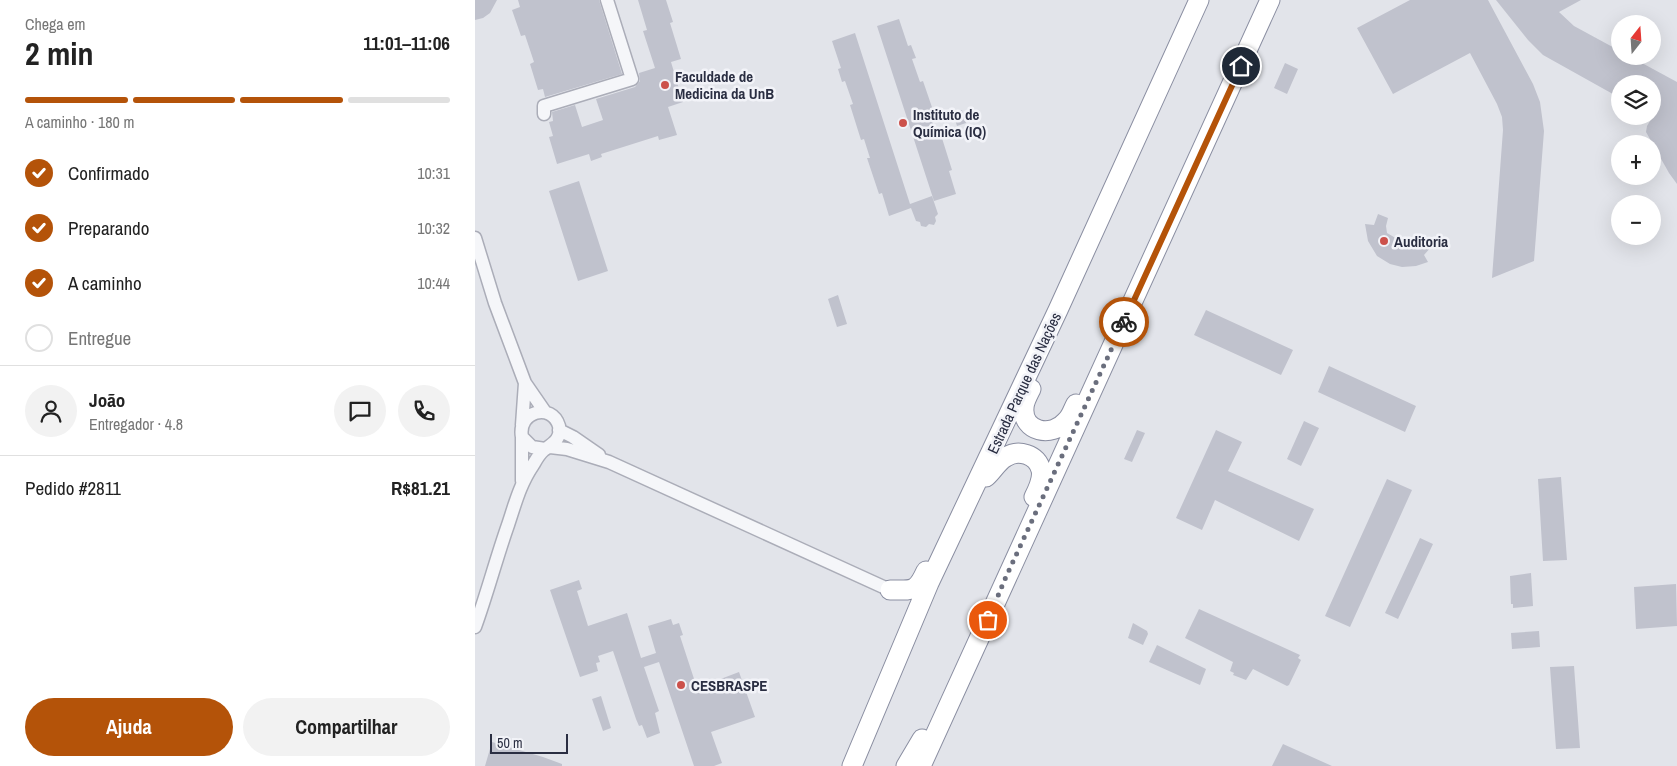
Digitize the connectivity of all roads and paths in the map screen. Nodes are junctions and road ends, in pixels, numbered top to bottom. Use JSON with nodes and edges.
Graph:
{"nodes":[{"id":1,"x":607,"y":0,"type":"edge"},
{"id":2,"x":1189,"y":0,"type":"edge"},
{"id":3,"x":1199,"y":0,"type":"edge"},
{"id":4,"x":1270,"y":0,"type":"edge"},
{"id":5,"x":1168,"y":70,"type":"junction"},
{"id":6,"x":544,"y":114,"type":"dead end"},
{"id":7,"x":475,"y":238,"type":"edge"},
{"id":8,"x":1058,"y":310,"type":"junction"},
{"id":9,"x":1122,"y":327,"type":"junction"},
{"id":10,"x":525,"y":383,"type":"junction"},
{"id":11,"x":545,"y":412,"type":"junction"},
{"id":12,"x":559,"y":430,"type":"junction"},
{"id":13,"x":522,"y":431,"type":"junction"},
{"id":14,"x":548,"y":448,"type":"junction"},
{"id":15,"x":609,"y":462,"type":"junction"},
{"id":16,"x":522,"y":481,"type":"junction"},
{"id":17,"x":977,"y":483,"type":"junction"},
{"id":18,"x":1005,"y":579,"type":"junction"},
{"id":19,"x":890,"y":590,"type":"junction"},
{"id":20,"x":475,"y":628,"type":"edge"},
{"id":21,"x":965,"y":669,"type":"junction"},
{"id":22,"x":869,"y":724,"type":"junction"},
{"id":23,"x":852,"y":766,"type":"edge"},
{"id":24,"x":906,"y":766,"type":"edge"},
{"id":25,"x":921,"y":766,"type":"edge"}],
"edges":[{"from":1,"to":6,"type":"street"},
{"from":2,"to":5,"type":"highway"},
{"from":3,"to":5,"type":"highway","name":"Estrada Parque das Nações"},
{"from":4,"to":9,"type":"highway"},
{"from":5,"to":8,"type":"highway","name":"Estrada Parque das Nações"},
{"from":7,"to":10,"type":"street"},
{"from":8,"to":9,"type":"highway"},
{"from":8,"to":17,"type":"highway","name":"Estrada Parque das Nações"},
{"from":9,"to":18,"type":"highway"},
{"from":10,"to":11,"type":"street"},
{"from":10,"to":13,"type":"street"},
{"from":11,"to":12,"type":"street"},
{"from":11,"to":13,"type":"street"},
{"from":12,"to":14,"type":"street"},
{"from":12,"to":15,"type":"street"},
{"from":13,"to":14,"type":"street"},
{"from":13,"to":16,"type":"street"},
{"from":14,"to":15,"type":"street"},
{"from":14,"to":16,"type":"street"},
{"from":15,"to":19,"type":"street"},
{"from":16,"to":20,"type":"street"},
{"from":17,"to":18,"type":"highway"},
{"from":17,"to":19,"type":"highway"},
{"from":17,"to":22,"type":"highway","name":"Estrada Parque das Nações"},
{"from":18,"to":21,"type":"highway"},
{"from":19,"to":22,"type":"highway"},
{"from":21,"to":24,"type":"highway"},
{"from":21,"to":25,"type":"highway"},
{"from":22,"to":23,"type":"highway","name":"Estrada Parque das Nações"}]}
